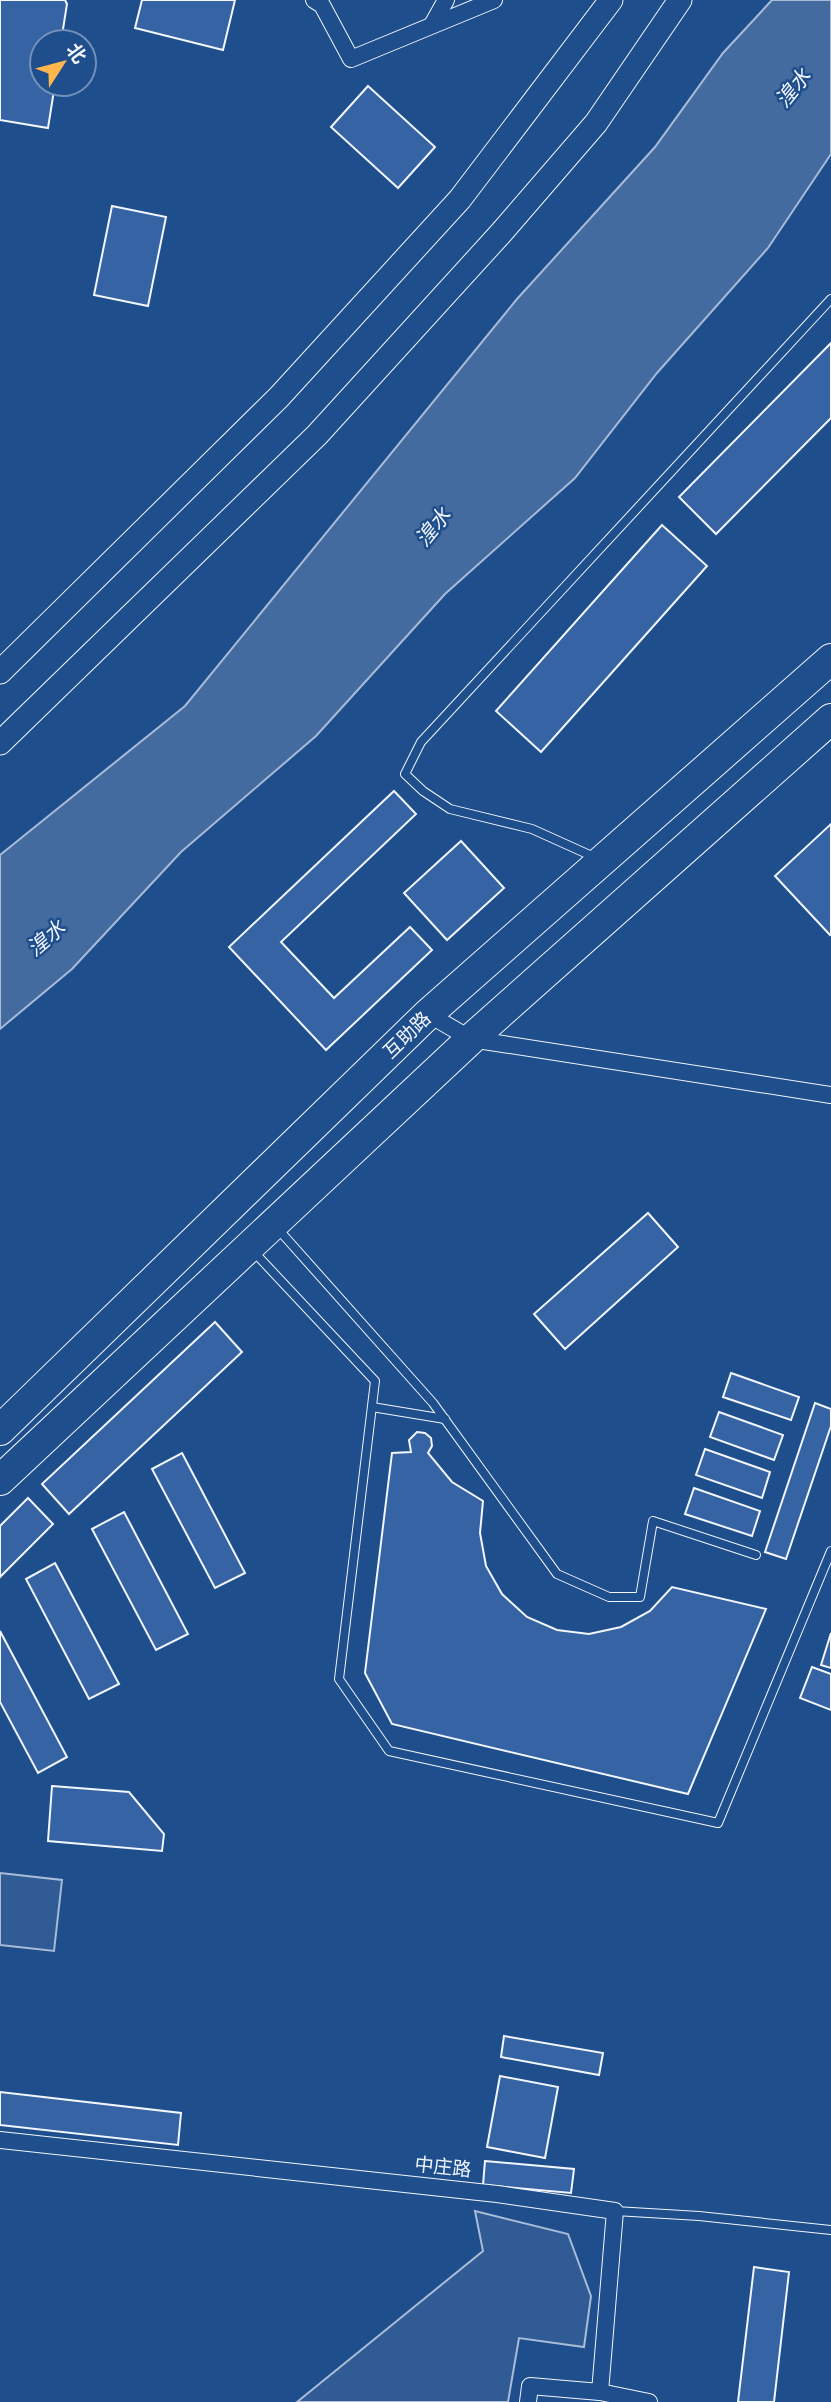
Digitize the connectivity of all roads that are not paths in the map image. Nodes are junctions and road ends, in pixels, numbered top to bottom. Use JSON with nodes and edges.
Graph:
{"nodes":[{"id":1,"x":314,"y":0,"type":"edge"},
{"id":2,"x":446,"y":0,"type":"edge"},
{"id":3,"x":494,"y":0,"type":"edge"},
{"id":4,"x":611,"y":0,"type":"edge"},
{"id":5,"x":680,"y":0,"type":"edge"},
{"id":6,"x":432,"y":25,"type":"junction"},
{"id":7,"x":831,"y":299,"type":"edge"},
{"id":8,"x":831,"y":659,"type":"edge"},
{"id":9,"x":0,"y":672,"type":"edge"},
{"id":10,"x":831,"y":719,"type":"edge"},
{"id":11,"x":0,"y":743,"type":"edge"},
{"id":12,"x":600,"y":860,"type":"junction"},
{"id":13,"x":428,"y":1014,"type":"junction"},
{"id":14,"x":471,"y":1040,"type":"junction"},
{"id":15,"x":831,"y":1095,"type":"edge"},
{"id":16,"x":273,"y":1224,"type":"junction"},
{"id":17,"x":249,"y":1247,"type":"junction"},
{"id":18,"x":372,"y":1407,"type":"junction"},
{"id":19,"x":445,"y":1419,"type":"junction"},
{"id":20,"x":0,"y":1430,"type":"edge"},
{"id":21,"x":0,"y":1480,"type":"edge"},
{"id":22,"x":831,"y":1551,"type":"edge"},
{"id":23,"x":757,"y":1555,"type":"dead end"},
{"id":24,"x":0,"y":2140,"type":"edge"},
{"id":25,"x":615,"y":2211,"type":"junction"},
{"id":26,"x":831,"y":2230,"type":"edge"},
{"id":27,"x":600,"y":2392,"type":"junction"},
{"id":28,"x":528,"y":2402,"type":"edge"},
{"id":29,"x":649,"y":2402,"type":"edge"}],
"edges":[{"from":1,"to":6,"type":"street"},
{"from":2,"to":6,"type":"street"},
{"from":3,"to":6,"type":"street"},
{"from":4,"to":9,"type":"main road"},
{"from":5,"to":11,"type":"main road"},
{"from":7,"to":12,"type":"lane"},
{"from":8,"to":12,"type":"highway","name":"互助路"},
{"from":10,"to":14,"type":"highway"},
{"from":12,"to":13,"type":"highway","name":"互助路"},
{"from":13,"to":14,"type":"street"},
{"from":13,"to":20,"type":"highway","name":"互助路"},
{"from":14,"to":15,"type":"street"},
{"from":14,"to":16,"type":"highway"},
{"from":16,"to":17,"type":"highway"},
{"from":16,"to":19,"type":"lane"},
{"from":17,"to":18,"type":"lane"},
{"from":17,"to":21,"type":"highway"},
{"from":18,"to":19,"type":"lane"},
{"from":18,"to":22,"type":"lane"},
{"from":19,"to":23,"type":"lane"},
{"from":24,"to":25,"type":"street","name":"中庄路"},
{"from":25,"to":26,"type":"lane"},
{"from":25,"to":27,"type":"street"},
{"from":27,"to":28,"type":"street"},
{"from":27,"to":29,"type":"street"}]}
